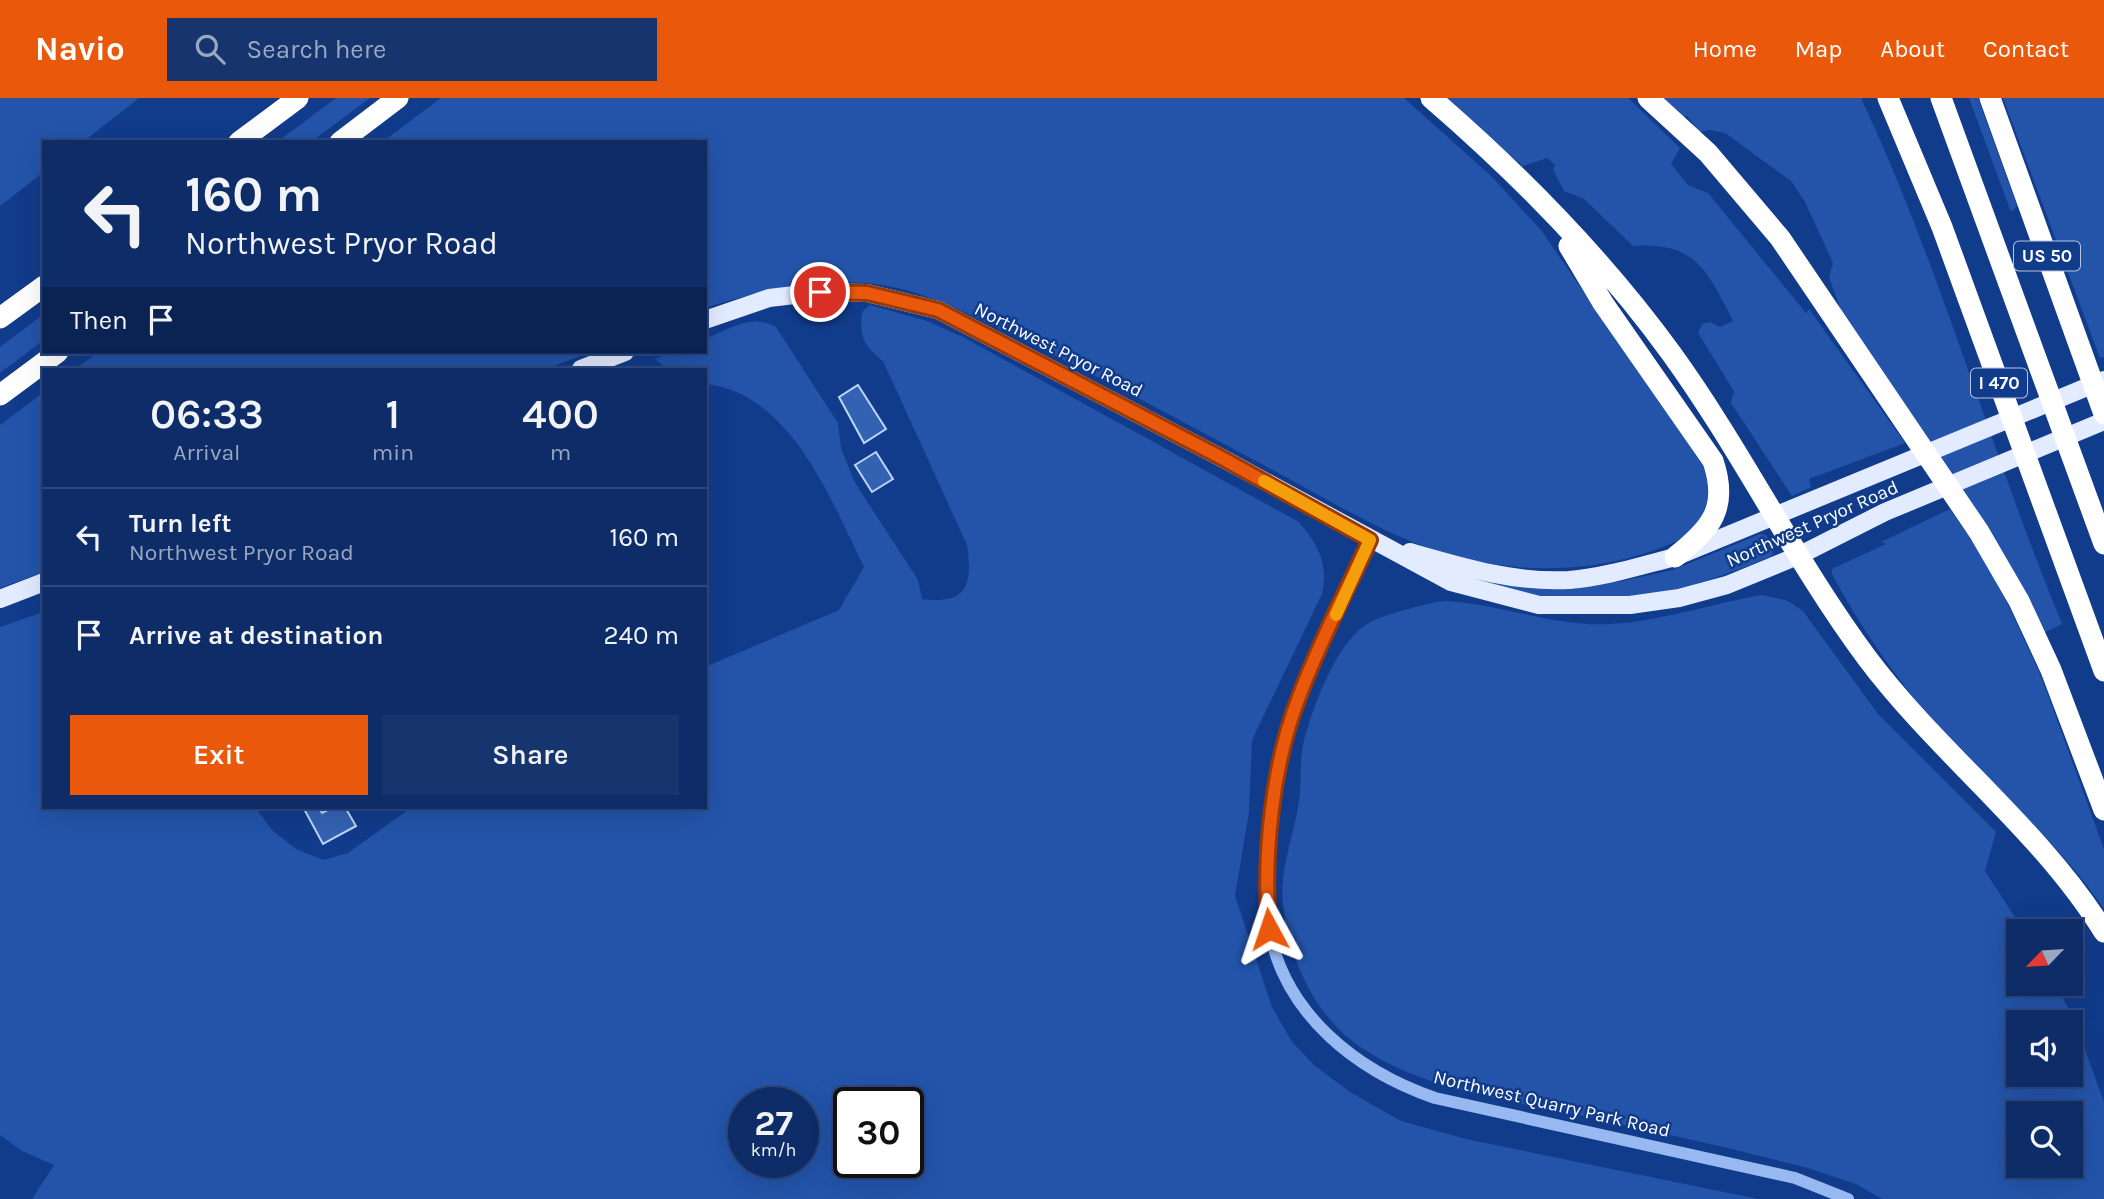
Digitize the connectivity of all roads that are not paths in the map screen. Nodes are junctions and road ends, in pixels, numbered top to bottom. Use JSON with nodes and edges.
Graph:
{"nodes":[{"id":1,"x":299,"y":98,"type":"edge"},
{"id":2,"x":398,"y":98,"type":"edge"},
{"id":3,"x":1431,"y":98,"type":"edge"},
{"id":4,"x":1647,"y":98,"type":"edge"},
{"id":5,"x":1888,"y":98,"type":"edge"},
{"id":6,"x":1941,"y":98,"type":"edge"},
{"id":7,"x":1990,"y":98,"type":"edge"},
{"id":8,"x":242,"y":140,"type":"edge"},
{"id":9,"x":343,"y":140,"type":"edge"},
{"id":10,"x":1535,"y":194,"type":"junction"},
{"id":11,"x":42,"y":287,"type":"edge"},
{"id":12,"x":0,"y":318,"type":"edge"},
{"id":13,"x":707,"y":319,"type":"edge"},
{"id":14,"x":55,"y":354,"type":"edge"},
{"id":15,"x":620,"y":354,"type":"edge"},
{"id":16,"x":584,"y":368,"type":"edge"},
{"id":17,"x":2104,"y":380,"type":"edge"},
{"id":18,"x":0,"y":395,"type":"edge"},
{"id":19,"x":2104,"y":414,"type":"edge"},
{"id":20,"x":2104,"y":421,"type":"edge"},
{"id":21,"x":1776,"y":516,"type":"junction"},
{"id":22,"x":1370,"y":540,"type":"junction"},
{"id":23,"x":2104,"y":544,"type":"edge"},
{"id":24,"x":1800,"y":555,"type":"junction"},
{"id":25,"x":1675,"y":557,"type":"junction"},
{"id":26,"x":42,"y":583,"type":"edge"},
{"id":27,"x":0,"y":599,"type":"edge"},
{"id":28,"x":2104,"y":671,"type":"edge"},
{"id":29,"x":2104,"y":810,"type":"edge"},
{"id":30,"x":2104,"y":932,"type":"edge"},
{"id":31,"x":1848,"y":1199,"type":"edge"}],
"edges":[{"from":1,"to":8,"type":"highway"},
{"from":2,"to":9,"type":"highway"},
{"from":3,"to":10,"type":"highway"},
{"from":4,"to":29,"type":"highway"},
{"from":5,"to":28,"type":"highway","number":"I 470"},
{"from":6,"to":23,"type":"highway","number":"I 470"},
{"from":7,"to":19,"type":"highway","number":"US 50"},
{"from":10,"to":21,"type":"highway"},
{"from":10,"to":25,"type":"highway"},
{"from":11,"to":12,"type":"highway"},
{"from":13,"to":22,"type":"main road","name":"Northwest Pryor Road"},
{"from":14,"to":18,"type":"highway"},
{"from":15,"to":16,"type":"main road"},
{"from":17,"to":21,"type":"main road","name":"Northwest Pryor Road"},
{"from":20,"to":24,"type":"main road","name":"Northwest Pryor Road"},
{"from":21,"to":24,"type":"highway"},
{"from":21,"to":25,"type":"main road","name":"Northwest Pryor Road"},
{"from":22,"to":24,"type":"main road","name":"Northwest Pryor Road"},
{"from":22,"to":25,"type":"main road","name":"Northwest Pryor Road"},
{"from":22,"to":31,"type":"street","name":"Northwest Quarry Park Road"},
{"from":24,"to":30,"type":"highway"},
{"from":26,"to":27,"type":"main road"}]}
